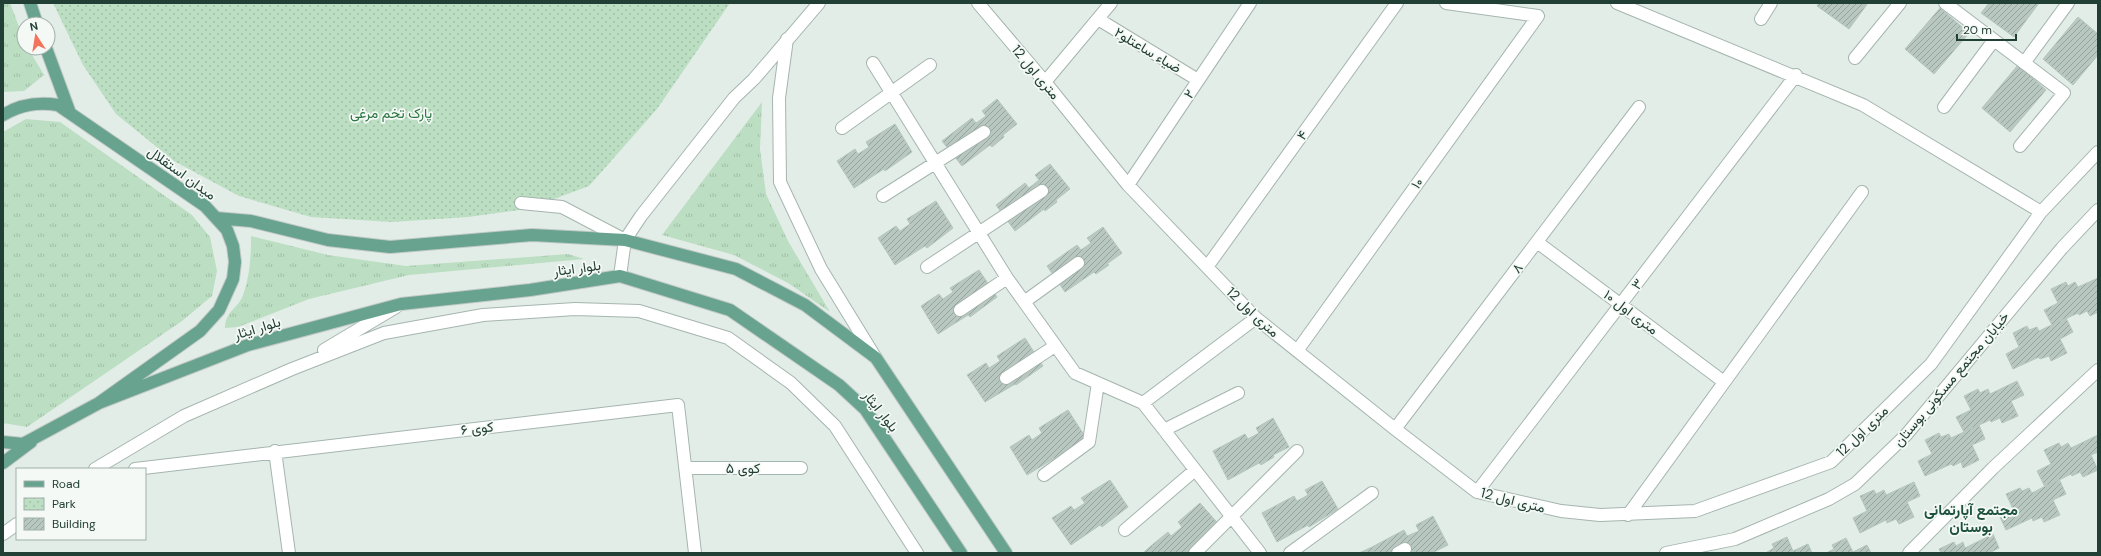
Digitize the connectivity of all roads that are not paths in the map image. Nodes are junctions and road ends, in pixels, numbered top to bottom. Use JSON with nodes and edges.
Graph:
{"nodes":[{"id":1,"x":30,"y":3,"type":"edge"},
{"id":2,"x":819,"y":3,"type":"edge"},
{"id":3,"x":978,"y":3,"type":"edge"},
{"id":4,"x":1111,"y":3,"type":"edge"},
{"id":5,"x":1250,"y":3,"type":"edge"},
{"id":6,"x":1397,"y":3,"type":"edge"},
{"id":7,"x":1446,"y":3,"type":"edge"},
{"id":8,"x":1617,"y":3,"type":"edge"},
{"id":9,"x":1771,"y":3,"type":"edge"},
{"id":10,"x":1900,"y":3,"type":"edge"},
{"id":11,"x":2068,"y":3,"type":"edge"},
{"id":12,"x":1951,"y":5,"type":"edge"},
{"id":13,"x":35,"y":16,"type":"edge"},
{"id":14,"x":1098,"y":19,"type":"junction"},
{"id":15,"x":1761,"y":19,"type":"dead end"},
{"id":16,"x":787,"y":39,"type":"junction"},
{"id":17,"x":1994,"y":40,"type":"junction"},
{"id":18,"x":49,"y":56,"type":"edge"},
{"id":19,"x":1855,"y":58,"type":"dead end"},
{"id":20,"x":873,"y":63,"type":"dead end"},
{"id":21,"x":2024,"y":63,"type":"junction"},
{"id":22,"x":930,"y":65,"type":"dead end"},
{"id":23,"x":1796,"y":75,"type":"junction"},
{"id":24,"x":1198,"y":80,"type":"junction"},
{"id":25,"x":1045,"y":82,"type":"junction"},
{"id":26,"x":891,"y":92,"type":"junction"},
{"id":27,"x":1639,"y":107,"type":"dead end"},
{"id":28,"x":1944,"y":107,"type":"dead end"},
{"id":29,"x":70,"y":113,"type":"junction"},
{"id":30,"x":3,"y":115,"type":"edge"},
{"id":31,"x":842,"y":128,"type":"dead end"},
{"id":32,"x":984,"y":132,"type":"dead end"},
{"id":33,"x":2020,"y":146,"type":"dead end"},
{"id":34,"x":2098,"y":152,"type":"edge"},
{"id":35,"x":935,"y":164,"type":"junction"},
{"id":36,"x":1128,"y":186,"type":"junction"},
{"id":37,"x":1042,"y":191,"type":"dead end"},
{"id":38,"x":1862,"y":192,"type":"dead end"},
{"id":39,"x":882,"y":196,"type":"dead end"},
{"id":40,"x":521,"y":203,"type":"dead end"},
{"id":41,"x":2098,"y":210,"type":"edge"},
{"id":42,"x":2042,"y":212,"type":"junction"},
{"id":43,"x":216,"y":218,"type":"junction"},
{"id":44,"x":978,"y":233,"type":"junction"},
{"id":45,"x":625,"y":240,"type":"junction"},
{"id":46,"x":1537,"y":242,"type":"junction"},
{"id":47,"x":1078,"y":263,"type":"dead end"},
{"id":48,"x":927,"y":267,"type":"dead end"},
{"id":49,"x":1207,"y":267,"type":"junction"},
{"id":50,"x":620,"y":276,"type":"junction"},
{"id":51,"x":1006,"y":278,"type":"junction"},
{"id":52,"x":1024,"y":302,"type":"junction"},
{"id":53,"x":401,"y":304,"type":"junction"},
{"id":54,"x":1621,"y":304,"type":"junction"},
{"id":55,"x":960,"y":310,"type":"dead end"},
{"id":56,"x":1256,"y":318,"type":"junction"},
{"id":57,"x":1055,"y":346,"type":"junction"},
{"id":58,"x":1297,"y":351,"type":"junction"},
{"id":59,"x":876,"y":358,"type":"junction"},
{"id":60,"x":292,"y":369,"type":"junction"},
{"id":61,"x":2098,"y":370,"type":"edge"},
{"id":62,"x":1006,"y":378,"type":"dead end"},
{"id":63,"x":1724,"y":382,"type":"junction"},
{"id":64,"x":1098,"y":383,"type":"junction"},
{"id":65,"x":1238,"y":393,"type":"dead end"},
{"id":66,"x":100,"y":403,"type":"junction"},
{"id":67,"x":1143,"y":403,"type":"junction"},
{"id":68,"x":1395,"y":429,"type":"junction"},
{"id":69,"x":1164,"y":430,"type":"junction"},
{"id":70,"x":43,"y":433,"type":"junction"},
{"id":71,"x":3,"y":442,"type":"edge"},
{"id":72,"x":275,"y":451,"type":"junction"},
{"id":73,"x":1297,"y":451,"type":"dead end"},
{"id":74,"x":3,"y":463,"type":"edge"},
{"id":75,"x":97,"y":468,"type":"edge"},
{"id":76,"x":142,"y":468,"type":"edge"},
{"id":77,"x":686,"y":468,"type":"junction"},
{"id":78,"x":801,"y":468,"type":"dead end"},
{"id":79,"x":1195,"y":470,"type":"junction"},
{"id":80,"x":1044,"y":475,"type":"dead end"},
{"id":81,"x":1477,"y":492,"type":"junction"},
{"id":82,"x":1372,"y":493,"type":"dead end"},
{"id":83,"x":1628,"y":515,"type":"junction"},
{"id":84,"x":1231,"y":517,"type":"junction"},
{"id":85,"x":16,"y":525,"type":"edge"},
{"id":86,"x":1125,"y":530,"type":"dead end"},
{"id":87,"x":3,"y":534,"type":"edge"},
{"id":88,"x":289,"y":553,"type":"edge"},
{"id":89,"x":695,"y":553,"type":"edge"},
{"id":90,"x":917,"y":553,"type":"edge"},
{"id":91,"x":961,"y":553,"type":"edge"},
{"id":92,"x":1006,"y":553,"type":"edge"},
{"id":93,"x":1195,"y":553,"type":"edge"},
{"id":94,"x":1260,"y":553,"type":"edge"},
{"id":95,"x":1290,"y":553,"type":"edge"},
{"id":96,"x":1666,"y":553,"type":"edge"},
{"id":97,"x":1909,"y":553,"type":"edge"}],
"edges":[{"from":1,"to":13,"type":"main road"},
{"from":2,"to":16,"type":"street"},
{"from":3,"to":25,"type":"street","name":"12 متری اول"},
{"from":4,"to":14,"type":"street"},
{"from":5,"to":24,"type":"street","name":"۲"},
{"from":6,"to":49,"type":"street","name":"۴"},
{"from":7,"to":58,"type":"street","name":"۱۰"},
{"from":8,"to":23,"type":"street"},
{"from":9,"to":15,"type":"street"},
{"from":10,"to":19,"type":"street"},
{"from":11,"to":21,"type":"street"},
{"from":12,"to":17,"type":"street"},
{"from":14,"to":24,"type":"street","name":"ضیاء ساعتلو۲"},
{"from":14,"to":25,"type":"street"},
{"from":16,"to":45,"type":"street"},
{"from":16,"to":59,"type":"street"},
{"from":17,"to":21,"type":"street"},
{"from":17,"to":28,"type":"street"},
{"from":18,"to":29,"type":"main road"},
{"from":20,"to":26,"type":"street"},
{"from":21,"to":33,"type":"street"},
{"from":22,"to":26,"type":"street"},
{"from":23,"to":42,"type":"street"},
{"from":23,"to":54,"type":"street","name":"۳"},
{"from":24,"to":36,"type":"street","name":"۲"},
{"from":25,"to":36,"type":"street","name":"12 متری اول"},
{"from":26,"to":31,"type":"street"},
{"from":26,"to":35,"type":"street"},
{"from":27,"to":46,"type":"street","name":"۸"},
{"from":29,"to":30,"type":"main road","name":"میدان استقلال"},
{"from":29,"to":43,"type":"main road","name":"میدان استقلال"},
{"from":32,"to":35,"type":"street"},
{"from":34,"to":42,"type":"street","name":"12 متری اول"},
{"from":35,"to":39,"type":"street"},
{"from":35,"to":44,"type":"street"},
{"from":36,"to":49,"type":"street","name":"12 متری اول"},
{"from":37,"to":44,"type":"street"},
{"from":38,"to":63,"type":"street"},
{"from":40,"to":45,"type":"street"},
{"from":41,"to":96,"type":"street","name":"خیابان مجتمع مسکونی بوستان"},
{"from":42,"to":83,"type":"street","name":"12 متری اول"},
{"from":43,"to":45,"type":"main road","name":"بلوار ایثار"},
{"from":43,"to":66,"type":"main road","name":"میدان استقلال"},
{"from":44,"to":48,"type":"street"},
{"from":44,"to":51,"type":"street"},
{"from":45,"to":50,"type":"street"},
{"from":45,"to":59,"type":"main road","name":"بلوار ایثار"},
{"from":46,"to":54,"type":"street","name":"۱۰ متری اول"},
{"from":46,"to":68,"type":"street","name":"۸"},
{"from":47,"to":52,"type":"street"},
{"from":49,"to":56,"type":"street","name":"12 متری اول"},
{"from":50,"to":53,"type":"main road","name":"بلوار ایثار"},
{"from":50,"to":91,"type":"main road","name":"بلوار ایثار"},
{"from":51,"to":52,"type":"street"},
{"from":51,"to":55,"type":"street"},
{"from":52,"to":57,"type":"street"},
{"from":53,"to":60,"type":"street"},
{"from":53,"to":66,"type":"main road","name":"بلوار ایثار"},
{"from":54,"to":63,"type":"street","name":"۱۰ متری اول"},
{"from":54,"to":81,"type":"street","name":"۳"},
{"from":56,"to":58,"type":"street","name":"12 متری اول"},
{"from":56,"to":67,"type":"street"},
{"from":57,"to":62,"type":"street"},
{"from":57,"to":64,"type":"street"},
{"from":58,"to":68,"type":"street","name":"12 متری اول"},
{"from":59,"to":92,"type":"main road","name":"بلوار ایثار"},
{"from":60,"to":75,"type":"street"},
{"from":60,"to":90,"type":"street"},
{"from":61,"to":97,"type":"street"},
{"from":63,"to":83,"type":"street"},
{"from":64,"to":67,"type":"street"},
{"from":64,"to":80,"type":"street"},
{"from":65,"to":69,"type":"street"},
{"from":66,"to":70,"type":"main road","name":"میدان استقلال"},
{"from":67,"to":69,"type":"street"},
{"from":68,"to":81,"type":"street","name":"12 متری اول"},
{"from":69,"to":79,"type":"street"},
{"from":70,"to":71,"type":"main road","name":"میدان استقلال"},
{"from":70,"to":74,"type":"main road"},
{"from":72,"to":76,"type":"street","name":"کوی ۶"},
{"from":72,"to":77,"type":"street","name":"کوی ۶"},
{"from":72,"to":88,"type":"street"},
{"from":73,"to":84,"type":"street"},
{"from":77,"to":78,"type":"street","name":"کوی ۵"},
{"from":77,"to":89,"type":"street"},
{"from":79,"to":84,"type":"street"},
{"from":79,"to":86,"type":"street"},
{"from":81,"to":83,"type":"street","name":"12 متری اول"},
{"from":82,"to":95,"type":"street"},
{"from":84,"to":93,"type":"street"},
{"from":84,"to":94,"type":"street"},
{"from":85,"to":87,"type":"street"}]}
